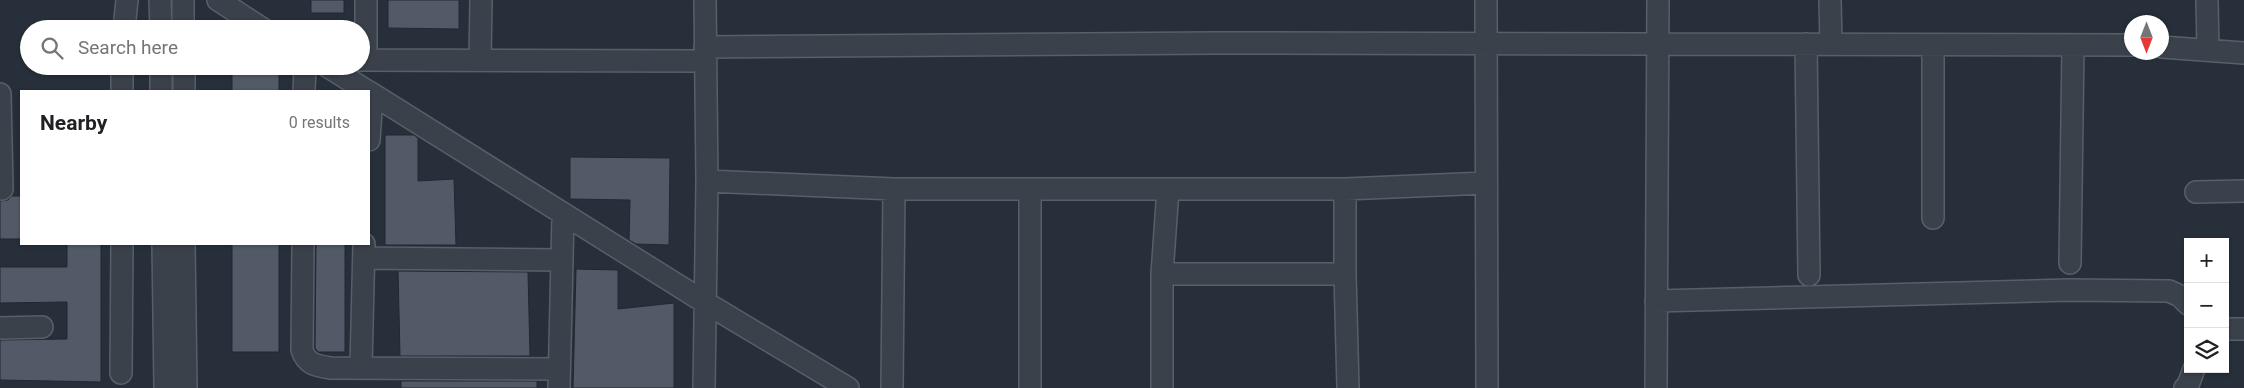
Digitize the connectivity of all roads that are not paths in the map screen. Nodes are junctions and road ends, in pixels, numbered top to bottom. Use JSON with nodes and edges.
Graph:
{"nodes":[{"id":1,"x":126,"y":0,"type":"edge"},
{"id":2,"x":160,"y":0,"type":"edge"},
{"id":3,"x":183,"y":0,"type":"edge"},
{"id":4,"x":218,"y":0,"type":"edge"},
{"id":5,"x":366,"y":0,"type":"edge"},
{"id":6,"x":481,"y":0,"type":"edge"},
{"id":7,"x":705,"y":0,"type":"edge"},
{"id":8,"x":1486,"y":0,"type":"edge"},
{"id":9,"x":1658,"y":0,"type":"edge"},
{"id":10,"x":1830,"y":0,"type":"edge"},
{"id":11,"x":2207,"y":0,"type":"edge"},
{"id":12,"x":125,"y":20,"type":"edge"},
{"id":13,"x":161,"y":20,"type":"edge"},
{"id":14,"x":183,"y":20,"type":"edge"},
{"id":15,"x":249,"y":20,"type":"edge"},
{"id":16,"x":365,"y":20,"type":"edge"},
{"id":17,"x":1659,"y":43,"type":"junction"},
{"id":18,"x":1485,"y":44,"type":"junction"},
{"id":19,"x":1806,"y":44,"type":"junction"},
{"id":20,"x":1831,"y":44,"type":"junction"},
{"id":21,"x":1933,"y":45,"type":"junction"},
{"id":22,"x":2124,"y":45,"type":"edge"},
{"id":23,"x":2073,"y":46,"type":"junction"},
{"id":24,"x":2169,"y":47,"type":"edge"},
{"id":25,"x":2208,"y":49,"type":"junction"},
{"id":26,"x":2244,"y":53,"type":"edge"},
{"id":27,"x":705,"y":54,"type":"junction"},
{"id":28,"x":480,"y":59,"type":"junction"},
{"id":29,"x":370,"y":60,"type":"edge"},
{"id":30,"x":122,"y":75,"type":"edge"},
{"id":31,"x":161,"y":75,"type":"edge"},
{"id":32,"x":184,"y":75,"type":"edge"},
{"id":33,"x":305,"y":75,"type":"edge"},
{"id":34,"x":342,"y":75,"type":"edge"},
{"id":35,"x":122,"y":90,"type":"edge"},
{"id":36,"x":162,"y":90,"type":"edge"},
{"id":37,"x":184,"y":90,"type":"edge"},
{"id":38,"x":304,"y":90,"type":"edge"},
{"id":39,"x":364,"y":90,"type":"edge"},
{"id":40,"x":0,"y":94,"type":"edge"},
{"id":41,"x":370,"y":94,"type":"edge"},
{"id":42,"x":707,"y":182,"type":"junction"},
{"id":43,"x":1486,"y":183,"type":"junction"},
{"id":44,"x":8,"y":189,"type":"edge"},
{"id":45,"x":894,"y":189,"type":"junction"},
{"id":46,"x":1030,"y":189,"type":"junction"},
{"id":47,"x":1168,"y":189,"type":"junction"},
{"id":48,"x":1345,"y":189,"type":"junction"},
{"id":49,"x":2244,"y":191,"type":"edge"},
{"id":50,"x":2196,"y":192,"type":"dead end"},
{"id":51,"x":562,"y":215,"type":"junction"},
{"id":52,"x":1933,"y":218,"type":"dead end"},
{"id":53,"x":122,"y":245,"type":"edge"},
{"id":54,"x":163,"y":245,"type":"edge"},
{"id":55,"x":184,"y":245,"type":"edge"},
{"id":56,"x":303,"y":245,"type":"edge"},
{"id":57,"x":364,"y":251,"type":"edge"},
{"id":58,"x":561,"y":260,"type":"junction"},
{"id":59,"x":2070,"y":263,"type":"dead end"},
{"id":60,"x":1162,"y":274,"type":"junction"},
{"id":61,"x":1345,"y":274,"type":"junction"},
{"id":62,"x":1810,"y":275,"type":"dead end"},
{"id":63,"x":1656,"y":300,"type":"junction"},
{"id":64,"x":2184,"y":300,"type":"edge"},
{"id":65,"x":706,"y":303,"type":"junction"},
{"id":66,"x":42,"y":327,"type":"dead end"},
{"id":67,"x":0,"y":328,"type":"edge"},
{"id":68,"x":2229,"y":329,"type":"edge"},
{"id":69,"x":2244,"y":329,"type":"edge"},
{"id":70,"x":361,"y":367,"type":"junction"},
{"id":71,"x":121,"y":372,"type":"dead end"},
{"id":72,"x":2192,"y":373,"type":"edge"},
{"id":73,"x":559,"y":378,"type":"edge"},
{"id":74,"x":165,"y":388,"type":"edge"},
{"id":75,"x":186,"y":388,"type":"edge"},
{"id":76,"x":704,"y":388,"type":"edge"},
{"id":77,"x":848,"y":388,"type":"edge"},
{"id":78,"x":892,"y":388,"type":"edge"},
{"id":79,"x":1030,"y":388,"type":"edge"},
{"id":80,"x":1162,"y":388,"type":"edge"},
{"id":81,"x":1348,"y":388,"type":"edge"},
{"id":82,"x":1487,"y":388,"type":"edge"},
{"id":83,"x":1656,"y":388,"type":"edge"},
{"id":84,"x":2185,"y":388,"type":"edge"}],
"edges":[{"from":1,"to":12,"type":"street"},
{"from":2,"to":13,"type":"street"},
{"from":3,"to":14,"type":"street"},
{"from":4,"to":15,"type":"street"},
{"from":5,"to":16,"type":"street"},
{"from":6,"to":28,"type":"street"},
{"from":7,"to":27,"type":"street"},
{"from":8,"to":18,"type":"street"},
{"from":9,"to":17,"type":"street"},
{"from":10,"to":20,"type":"street"},
{"from":11,"to":25,"type":"street"},
{"from":17,"to":18,"type":"street"},
{"from":17,"to":19,"type":"street"},
{"from":17,"to":63,"type":"street"},
{"from":18,"to":27,"type":"street"},
{"from":18,"to":43,"type":"street"},
{"from":19,"to":20,"type":"street"},
{"from":19,"to":62,"type":"street"},
{"from":20,"to":21,"type":"street"},
{"from":21,"to":23,"type":"street"},
{"from":21,"to":52,"type":"street"},
{"from":22,"to":23,"type":"street"},
{"from":23,"to":59,"type":"street"},
{"from":24,"to":25,"type":"street"},
{"from":25,"to":26,"type":"street"},
{"from":27,"to":28,"type":"street"},
{"from":27,"to":42,"type":"street"},
{"from":28,"to":29,"type":"street"},
{"from":30,"to":35,"type":"street"},
{"from":31,"to":36,"type":"street"},
{"from":32,"to":37,"type":"street"},
{"from":33,"to":38,"type":"street"},
{"from":34,"to":39,"type":"street"},
{"from":40,"to":44,"type":"street"},
{"from":41,"to":51,"type":"street"},
{"from":42,"to":45,"type":"street"},
{"from":42,"to":65,"type":"street"},
{"from":43,"to":48,"type":"street"},
{"from":43,"to":82,"type":"street"},
{"from":45,"to":46,"type":"street"},
{"from":45,"to":78,"type":"street"},
{"from":46,"to":47,"type":"street"},
{"from":46,"to":79,"type":"street"},
{"from":47,"to":48,"type":"street"},
{"from":47,"to":60,"type":"street"},
{"from":48,"to":61,"type":"street"},
{"from":49,"to":50,"type":"street"},
{"from":51,"to":58,"type":"street"},
{"from":51,"to":65,"type":"street"},
{"from":53,"to":71,"type":"street"},
{"from":54,"to":74,"type":"street"},
{"from":55,"to":75,"type":"street"},
{"from":56,"to":70,"type":"street"},
{"from":57,"to":58,"type":"street"},
{"from":57,"to":70,"type":"street"},
{"from":58,"to":73,"type":"street"},
{"from":60,"to":61,"type":"street"},
{"from":60,"to":80,"type":"street"},
{"from":61,"to":81,"type":"street"},
{"from":63,"to":64,"type":"street"},
{"from":63,"to":83,"type":"street"},
{"from":65,"to":76,"type":"street"},
{"from":65,"to":77,"type":"street"},
{"from":66,"to":67,"type":"street"},
{"from":68,"to":69,"type":"street"},
{"from":70,"to":73,"type":"street"},
{"from":72,"to":84,"type":"street"}]}
